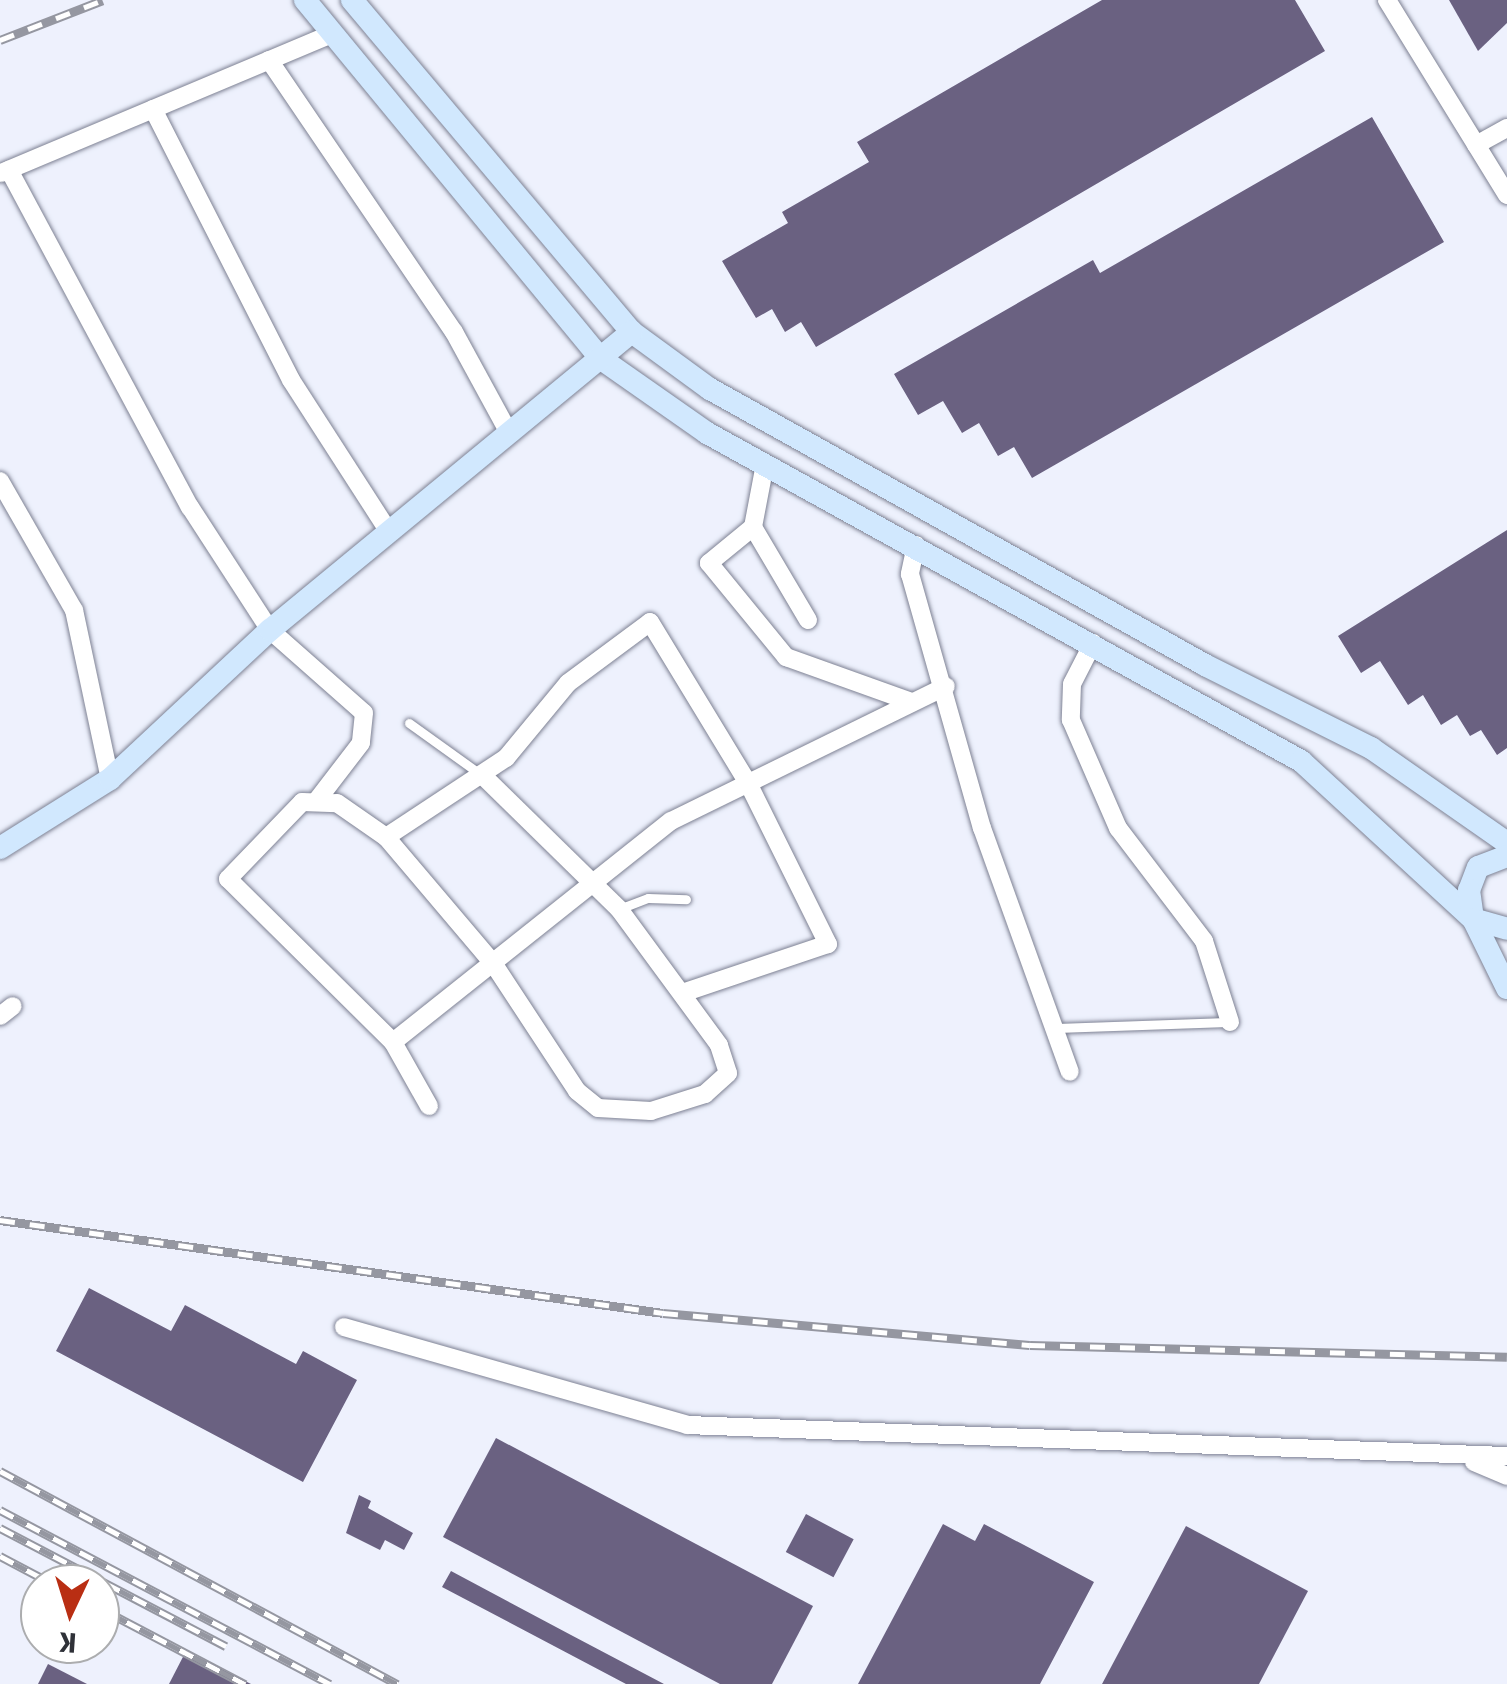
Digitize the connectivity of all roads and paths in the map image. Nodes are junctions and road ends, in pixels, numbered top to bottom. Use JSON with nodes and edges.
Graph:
{"nodes":[{"id":1,"x":305,"y":0,"type":"edge"},
{"id":2,"x":352,"y":0,"type":"edge"},
{"id":3,"x":1386,"y":0,"type":"edge"},
{"id":4,"x":332,"y":34,"type":"junction"},
{"id":5,"x":269,"y":60,"type":"junction"},
{"id":6,"x":153,"y":109,"type":"junction"},
{"id":7,"x":1507,"y":128,"type":"edge"},
{"id":8,"x":1476,"y":145,"type":"junction"},
{"id":9,"x":4,"y":172,"type":"edge"},
{"id":10,"x":1507,"y":195,"type":"edge"},
{"id":11,"x":632,"y":332,"type":"junction"},
{"id":12,"x":600,"y":358,"type":"junction"},
{"id":13,"x":509,"y":433,"type":"junction"},
{"id":14,"x":765,"y":464,"type":"junction"},
{"id":15,"x":0,"y":481,"type":"edge"},
{"id":16,"x":753,"y":528,"type":"junction"},
{"id":17,"x":389,"y":532,"type":"junction"},
{"id":18,"x":916,"y":545,"type":"junction"},
{"id":19,"x":808,"y":620,"type":"dead end"},
{"id":20,"x":270,"y":630,"type":"junction"},
{"id":21,"x":1093,"y":643,"type":"junction"},
{"id":22,"x":946,"y":686,"type":"junction"},
{"id":23,"x":909,"y":701,"type":"junction"},
{"id":24,"x":410,"y":723,"type":"dead end"},
{"id":25,"x":483,"y":776,"type":"junction"},
{"id":26,"x":110,"y":779,"type":"junction"},
{"id":27,"x":748,"y":783,"type":"junction"},
{"id":28,"x":318,"y":799,"type":"junction"},
{"id":29,"x":386,"y":837,"type":"junction"},
{"id":30,"x":1507,"y":843,"type":"edge"},
{"id":31,"x":0,"y":848,"type":"edge"},
{"id":32,"x":1507,"y":856,"type":"edge"},
{"id":33,"x":587,"y":884,"type":"junction"},
{"id":34,"x":686,"y":899,"type":"dead end"},
{"id":35,"x":619,"y":909,"type":"junction"},
{"id":36,"x":1473,"y":919,"type":"junction"},
{"id":37,"x":1507,"y":929,"type":"edge"},
{"id":38,"x":493,"y":964,"type":"junction"},
{"id":39,"x":1507,"y":988,"type":"edge"},
{"id":40,"x":682,"y":993,"type":"junction"},
{"id":41,"x":1230,"y":1022,"type":"joint"},
{"id":42,"x":1054,"y":1028,"type":"junction"},
{"id":43,"x":393,"y":1042,"type":"junction"},
{"id":44,"x":1070,"y":1072,"type":"dead end"},
{"id":45,"x":429,"y":1106,"type":"dead end"},
{"id":46,"x":344,"y":1327,"type":"dead end"},
{"id":47,"x":1439,"y":1456,"type":"junction"},
{"id":48,"x":1507,"y":1456,"type":"edge"},
{"id":49,"x":1507,"y":1476,"type":"edge"}],
"edges":[{"from":1,"to":4,"type":"main road"},
{"from":2,"to":11,"type":"main road"},
{"from":3,"to":8,"type":"street"},
{"from":4,"to":5,"type":"street"},
{"from":4,"to":12,"type":"main road"},
{"from":5,"to":6,"type":"street"},
{"from":5,"to":13,"type":"street"},
{"from":6,"to":9,"type":"street"},
{"from":6,"to":17,"type":"street"},
{"from":7,"to":8,"type":"street"},
{"from":8,"to":10,"type":"street"},
{"from":9,"to":20,"type":"street"},
{"from":11,"to":12,"type":"main road"},
{"from":11,"to":30,"type":"main road"},
{"from":12,"to":13,"type":"main road"},
{"from":12,"to":14,"type":"main road"},
{"from":13,"to":17,"type":"main road"},
{"from":14,"to":16,"type":"street"},
{"from":14,"to":18,"type":"main road"},
{"from":15,"to":26,"type":"street"},
{"from":16,"to":19,"type":"street"},
{"from":16,"to":23,"type":"street"},
{"from":17,"to":20,"type":"main road"},
{"from":18,"to":21,"type":"main road"},
{"from":18,"to":22,"type":"street"},
{"from":20,"to":26,"type":"main road"},
{"from":20,"to":28,"type":"street"},
{"from":21,"to":36,"type":"main road"},
{"from":21,"to":41,"type":"street"},
{"from":22,"to":23,"type":"street"},
{"from":22,"to":42,"type":"street"},
{"from":23,"to":27,"type":"street"},
{"from":24,"to":25,"type":"lane"},
{"from":25,"to":27,"type":"street"},
{"from":25,"to":29,"type":"street"},
{"from":25,"to":33,"type":"street"},
{"from":26,"to":31,"type":"main road"},
{"from":27,"to":33,"type":"street"},
{"from":27,"to":40,"type":"street"},
{"from":28,"to":29,"type":"street"},
{"from":28,"to":43,"type":"street"},
{"from":29,"to":38,"type":"street"},
{"from":32,"to":36,"type":"main road"},
{"from":33,"to":35,"type":"street"},
{"from":33,"to":38,"type":"street"},
{"from":34,"to":35,"type":"lane"},
{"from":35,"to":40,"type":"street"},
{"from":36,"to":37,"type":"main road"},
{"from":36,"to":39,"type":"main road"},
{"from":38,"to":40,"type":"street"},
{"from":38,"to":43,"type":"street"},
{"from":41,"to":42,"type":"lane"},
{"from":42,"to":44,"type":"street"},
{"from":43,"to":45,"type":"street"},
{"from":46,"to":47,"type":"street"},
{"from":47,"to":48,"type":"street"},
{"from":47,"to":49,"type":"street"}]}
